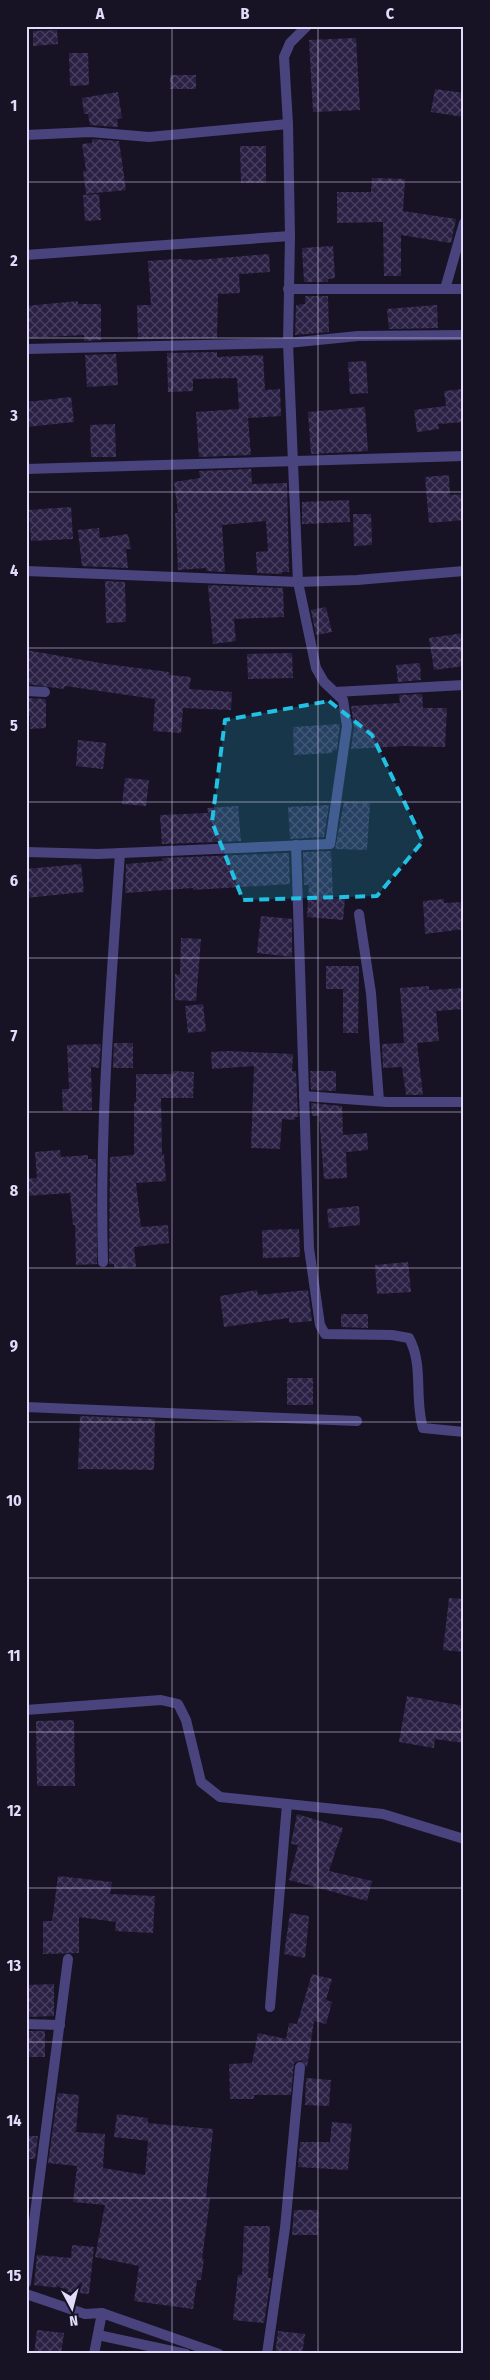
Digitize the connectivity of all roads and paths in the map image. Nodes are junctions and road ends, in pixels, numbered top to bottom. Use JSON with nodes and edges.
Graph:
{"nodes":[{"id":1,"x":307,"y":26,"type":"edge"},
{"id":2,"x":288,"y":124,"type":"junction"},
{"id":3,"x":26,"y":135,"type":"edge"},
{"id":4,"x":464,"y":223,"type":"edge"},
{"id":5,"x":290,"y":236,"type":"junction"},
{"id":6,"x":26,"y":255,"type":"edge"},
{"id":7,"x":288,"y":289,"type":"junction"},
{"id":8,"x":444,"y":289,"type":"junction"},
{"id":9,"x":464,"y":289,"type":"edge"},
{"id":10,"x":464,"y":335,"type":"edge"},
{"id":11,"x":288,"y":343,"type":"junction"},
{"id":12,"x":26,"y":349,"type":"edge"},
{"id":13,"x":464,"y":456,"type":"edge"},
{"id":14,"x":294,"y":461,"type":"junction"},
{"id":15,"x":26,"y":469,"type":"edge"},
{"id":16,"x":26,"y":570,"type":"edge"},
{"id":17,"x":464,"y":571,"type":"edge"},
{"id":18,"x":298,"y":582,"type":"junction"},
{"id":19,"x":464,"y":685,"type":"edge"},
{"id":20,"x":26,"y":691,"type":"edge"},
{"id":21,"x":45,"y":692,"type":"dead end"},
{"id":22,"x":335,"y":692,"type":"junction"},
{"id":23,"x":296,"y":845,"type":"junction"},
{"id":24,"x":26,"y":852,"type":"edge"},
{"id":25,"x":120,"y":853,"type":"junction"},
{"id":26,"x":359,"y":914,"type":"dead end"},
{"id":27,"x":304,"y":1096,"type":"junction"},
{"id":28,"x":379,"y":1101,"type":"junction"},
{"id":29,"x":464,"y":1102,"type":"edge"},
{"id":30,"x":104,"y":1262,"type":"dead end"},
{"id":31,"x":26,"y":1407,"type":"edge"},
{"id":32,"x":357,"y":1421,"type":"dead end"},
{"id":33,"x":464,"y":1432,"type":"edge"},
{"id":34,"x":26,"y":1710,"type":"edge"},
{"id":35,"x":287,"y":1804,"type":"junction"},
{"id":36,"x":464,"y":1839,"type":"edge"},
{"id":37,"x":68,"y":1959,"type":"dead end"},
{"id":38,"x":270,"y":2007,"type":"dead end"},
{"id":39,"x":26,"y":2024,"type":"edge"},
{"id":40,"x":60,"y":2025,"type":"junction"},
{"id":41,"x":300,"y":2067,"type":"dead end"},
{"id":42,"x":26,"y":2283,"type":"edge"},
{"id":43,"x":26,"y":2294,"type":"edge"},
{"id":44,"x":102,"y":2313,"type":"junction"},
{"id":45,"x":98,"y":2335,"type":"junction"},
{"id":46,"x":94,"y":2354,"type":"edge"},
{"id":47,"x":186,"y":2354,"type":"edge"},
{"id":48,"x":219,"y":2354,"type":"edge"},
{"id":49,"x":267,"y":2354,"type":"edge"}],
"edges":[{"from":1,"to":2,"type":"street"},
{"from":2,"to":3,"type":"street"},
{"from":2,"to":5,"type":"street"},
{"from":4,"to":8,"type":"street"},
{"from":5,"to":6,"type":"street"},
{"from":5,"to":7,"type":"street"},
{"from":7,"to":8,"type":"street"},
{"from":7,"to":11,"type":"street"},
{"from":8,"to":9,"type":"street"},
{"from":10,"to":11,"type":"street"},
{"from":11,"to":12,"type":"street"},
{"from":11,"to":14,"type":"street"},
{"from":13,"to":14,"type":"street"},
{"from":14,"to":15,"type":"street"},
{"from":14,"to":18,"type":"street"},
{"from":16,"to":18,"type":"street"},
{"from":17,"to":18,"type":"street"},
{"from":18,"to":22,"type":"street"},
{"from":19,"to":22,"type":"street"},
{"from":20,"to":21,"type":"street"},
{"from":22,"to":23,"type":"street"},
{"from":23,"to":25,"type":"street"},
{"from":23,"to":27,"type":"street"},
{"from":24,"to":25,"type":"street"},
{"from":25,"to":30,"type":"street"},
{"from":26,"to":28,"type":"street"},
{"from":27,"to":28,"type":"street"},
{"from":27,"to":33,"type":"street"},
{"from":28,"to":29,"type":"street"},
{"from":31,"to":32,"type":"street"},
{"from":34,"to":35,"type":"street"},
{"from":35,"to":36,"type":"street"},
{"from":35,"to":38,"type":"street"},
{"from":37,"to":40,"type":"street"},
{"from":39,"to":40,"type":"street"},
{"from":40,"to":42,"type":"street"},
{"from":41,"to":49,"type":"street"},
{"from":43,"to":44,"type":"street"},
{"from":44,"to":45,"type":"street"},
{"from":44,"to":48,"type":"street"},
{"from":45,"to":46,"type":"street"},
{"from":45,"to":47,"type":"street"}]}
